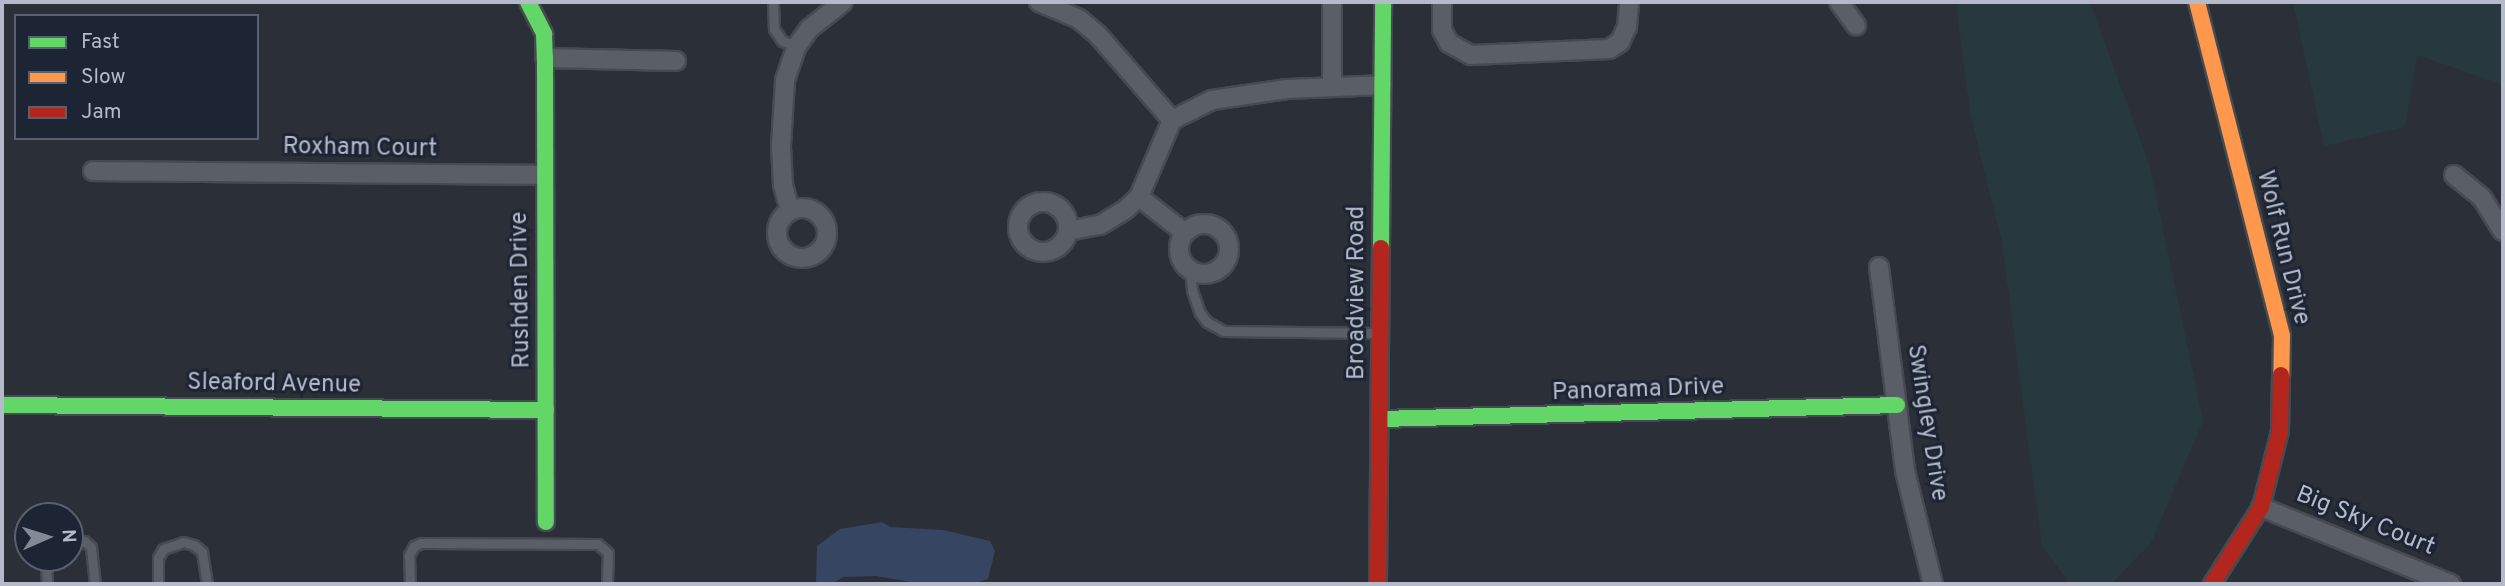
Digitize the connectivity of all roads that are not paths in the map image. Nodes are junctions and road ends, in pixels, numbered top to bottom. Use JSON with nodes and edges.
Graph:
{"nodes":[{"id":1,"x":528,"y":2,"type":"edge"},
{"id":2,"x":774,"y":2,"type":"edge"},
{"id":3,"x":843,"y":2,"type":"edge"},
{"id":4,"x":1039,"y":2,"type":"edge"},
{"id":5,"x":1332,"y":2,"type":"edge"},
{"id":6,"x":1383,"y":2,"type":"edge"},
{"id":7,"x":1442,"y":2,"type":"edge"},
{"id":8,"x":1629,"y":2,"type":"edge"},
{"id":9,"x":1839,"y":2,"type":"edge"},
{"id":10,"x":2197,"y":2,"type":"edge"},
{"id":11,"x":1856,"y":25,"type":"dead end"},
{"id":12,"x":797,"y":46,"type":"junction"},
{"id":13,"x":545,"y":58,"type":"junction"},
{"id":14,"x":677,"y":61,"type":"dead end"},
{"id":15,"x":1382,"y":85,"type":"junction"},
{"id":16,"x":1332,"y":86,"type":"junction"},
{"id":17,"x":1172,"y":120,"type":"junction"},
{"id":18,"x":93,"y":171,"type":"dead end"},
{"id":19,"x":544,"y":175,"type":"junction"},
{"id":20,"x":2454,"y":175,"type":"dead end"},
{"id":21,"x":1139,"y":197,"type":"junction"},
{"id":22,"x":790,"y":211,"type":"dead end"},
{"id":23,"x":1068,"y":230,"type":"dead end"},
{"id":24,"x":2503,"y":231,"type":"edge"},
{"id":25,"x":1185,"y":233,"type":"junction"},
{"id":26,"x":1879,"y":267,"type":"dead end"},
{"id":27,"x":1190,"y":270,"type":"junction"},
{"id":28,"x":1380,"y":333,"type":"junction"},
{"id":29,"x":2,"y":405,"type":"edge"},
{"id":30,"x":1897,"y":405,"type":"junction"},
{"id":31,"x":546,"y":410,"type":"junction"},
{"id":32,"x":1381,"y":419,"type":"junction"},
{"id":33,"x":2260,"y":507,"type":"junction"},
{"id":34,"x":546,"y":522,"type":"dead end"},
{"id":35,"x":84,"y":541,"type":"edge"},
{"id":36,"x":95,"y":584,"type":"edge"},
{"id":37,"x":158,"y":584,"type":"edge"},
{"id":38,"x":207,"y":584,"type":"edge"},
{"id":39,"x":410,"y":584,"type":"edge"},
{"id":40,"x":607,"y":584,"type":"edge"},
{"id":41,"x":1378,"y":584,"type":"edge"},
{"id":42,"x":1933,"y":584,"type":"edge"},
{"id":43,"x":2212,"y":584,"type":"edge"},
{"id":44,"x":2451,"y":584,"type":"edge"}],
"edges":[{"from":1,"to":13,"type":"street","name":"Rushden Drive"},
{"from":2,"to":12,"type":"lane"},
{"from":3,"to":12,"type":"street"},
{"from":4,"to":17,"type":"street"},
{"from":5,"to":16,"type":"street"},
{"from":6,"to":15,"type":"street","name":"Broadview Road"},
{"from":7,"to":8,"type":"street"},
{"from":9,"to":11,"type":"street"},
{"from":10,"to":33,"type":"street","name":"Wolf Run Drive"},
{"from":12,"to":22,"type":"street"},
{"from":13,"to":14,"type":"street"},
{"from":13,"to":19,"type":"street","name":"Rushden Drive"},
{"from":15,"to":16,"type":"street"},
{"from":15,"to":28,"type":"street","name":"Broadview Road"},
{"from":16,"to":17,"type":"street"},
{"from":17,"to":21,"type":"street"},
{"from":18,"to":19,"type":"street","name":"Roxham Court"},
{"from":19,"to":31,"type":"street","name":"Rushden Drive"},
{"from":20,"to":24,"type":"street"},
{"from":21,"to":23,"type":"street"},
{"from":21,"to":25,"type":"street"},
{"from":25,"to":27,"type":"street"},
{"from":25,"to":27,"type":"street"},
{"from":26,"to":30,"type":"street","name":"Swingley Drive"},
{"from":27,"to":28,"type":"lane"},
{"from":28,"to":32,"type":"street","name":"Broadview Road"},
{"from":29,"to":31,"type":"street","name":"Sleaford Avenue"},
{"from":30,"to":32,"type":"street","name":"Panorama Drive"},
{"from":30,"to":42,"type":"street","name":"Swingley Drive"},
{"from":31,"to":34,"type":"street","name":"Rushden Drive"},
{"from":32,"to":41,"type":"street","name":"Broadview Road"},
{"from":33,"to":43,"type":"street","name":"Wolf Run Drive"},
{"from":33,"to":44,"type":"street","name":"Big Sky Court"},
{"from":35,"to":36,"type":"lane"},
{"from":37,"to":38,"type":"lane"},
{"from":39,"to":40,"type":"lane"}]}
